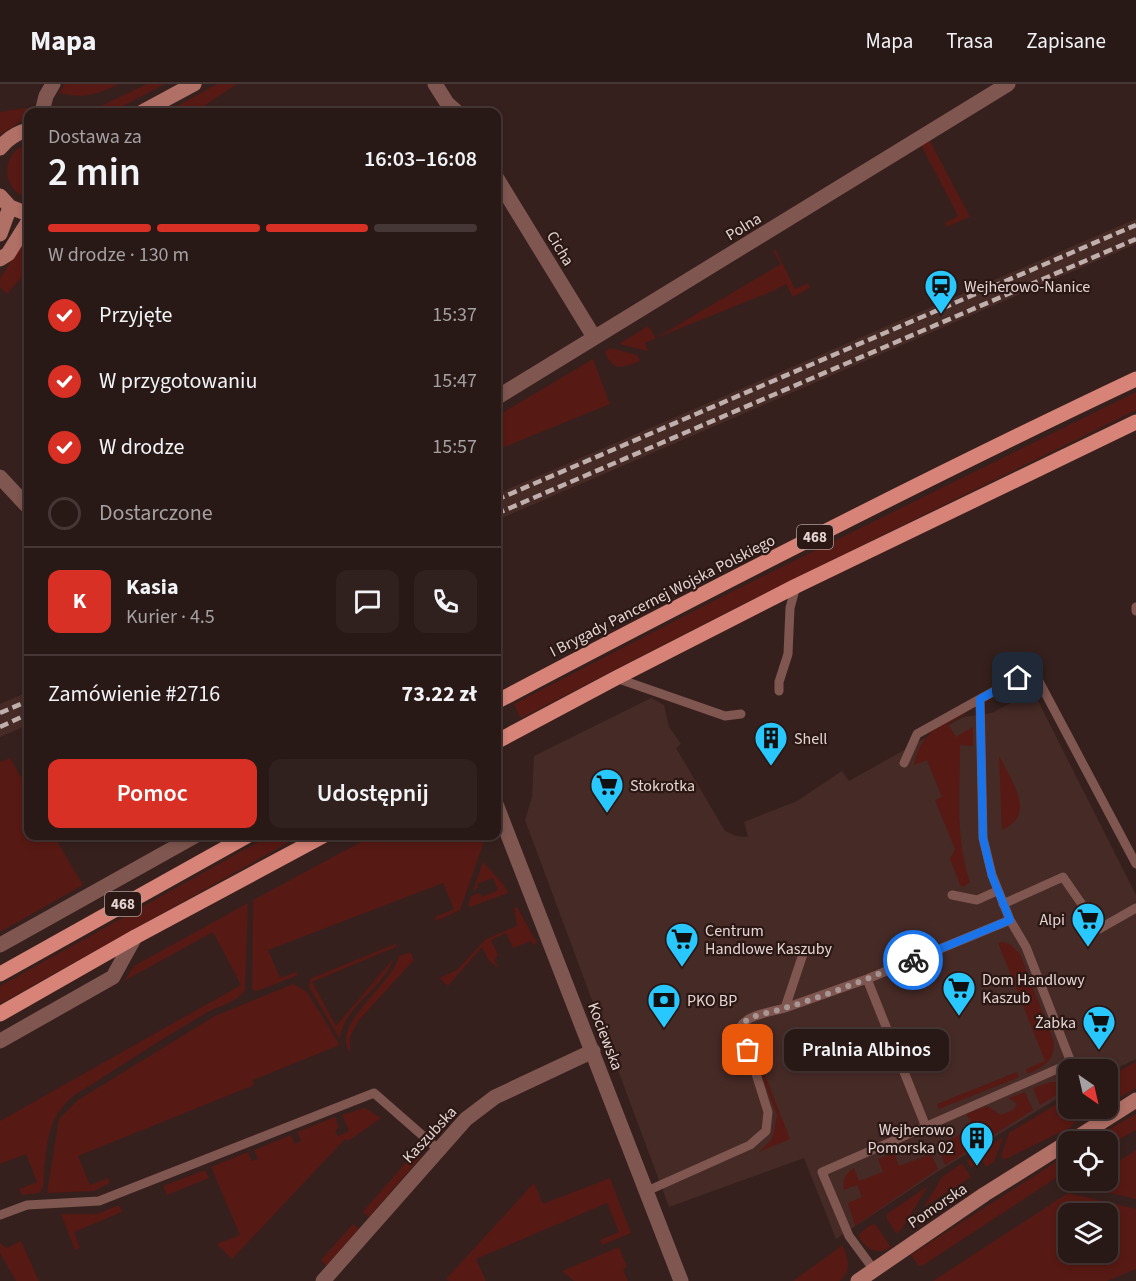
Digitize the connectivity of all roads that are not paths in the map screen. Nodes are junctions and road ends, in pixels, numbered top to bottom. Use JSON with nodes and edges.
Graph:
{"nodes":[{"id":1,"x":53,"y":84,"type":"edge"},
{"id":2,"x":194,"y":84,"type":"edge"},
{"id":3,"x":435,"y":84,"type":"edge"},
{"id":4,"x":1008,"y":84,"type":"edge"},
{"id":5,"x":43,"y":108,"type":"edge"},
{"id":6,"x":149,"y":108,"type":"edge"},
{"id":7,"x":453,"y":108,"type":"edge"},
{"id":8,"x":24,"y":131,"type":"edge"},
{"id":9,"x":0,"y":148,"type":"edge"},
{"id":10,"x":501,"y":185,"type":"edge"},
{"id":11,"x":5,"y":201,"type":"edge"},
{"id":12,"x":24,"y":212,"type":"edge"},
{"id":13,"x":24,"y":228,"type":"edge"},
{"id":14,"x":0,"y":234,"type":"edge"},
{"id":15,"x":0,"y":259,"type":"edge"},
{"id":16,"x":594,"y":337,"type":"junction"},
{"id":17,"x":1136,"y":379,"type":"edge"},
{"id":18,"x":501,"y":395,"type":"edge"},
{"id":19,"x":1136,"y":422,"type":"edge"},
{"id":20,"x":0,"y":477,"type":"edge"},
{"id":21,"x":24,"y":503,"type":"edge"},
{"id":22,"x":796,"y":586,"type":"junction"},
{"id":23,"x":616,"y":678,"type":"junction"},
{"id":24,"x":779,"y":691,"type":"dead end"},
{"id":25,"x":501,"y":699,"type":"edge"},
{"id":26,"x":980,"y":699,"type":"junction"},
{"id":27,"x":741,"y":714,"type":"dead end"},
{"id":28,"x":501,"y":739,"type":"edge"},
{"id":29,"x":904,"y":764,"type":"dead end"},
{"id":30,"x":501,"y":817,"type":"edge"},
{"id":31,"x":188,"y":840,"type":"edge"},
{"id":32,"x":240,"y":840,"type":"edge"},
{"id":33,"x":316,"y":840,"type":"edge"},
{"id":34,"x":1136,"y":864,"type":"edge"},
{"id":35,"x":998,"y":891,"type":"junction"},
{"id":36,"x":952,"y":895,"type":"dead end"},
{"id":37,"x":1003,"y":904,"type":"junction"},
{"id":38,"x":1136,"y":908,"type":"edge"},
{"id":39,"x":1010,"y":920,"type":"junction"},
{"id":40,"x":135,"y":937,"type":"junction"},
{"id":41,"x":0,"y":945,"type":"edge"},
{"id":42,"x":803,"y":954,"type":"dead end"},
{"id":43,"x":0,"y":974,"type":"edge"},
{"id":44,"x":867,"y":979,"type":"junction"},
{"id":45,"x":785,"y":1008,"type":"junction"},
{"id":46,"x":0,"y":1014,"type":"edge"},
{"id":47,"x":0,"y":1041,"type":"edge"},
{"id":48,"x":593,"y":1051,"type":"junction"},
{"id":49,"x":1070,"y":1059,"type":"edge"},
{"id":50,"x":1058,"y":1072,"type":"edge"},
{"id":51,"x":1136,"y":1100,"type":"edge"},
{"id":52,"x":1096,"y":1119,"type":"edge"},
{"id":53,"x":1098,"y":1124,"type":"junction"},
{"id":54,"x":926,"y":1127,"type":"junction"},
{"id":55,"x":1087,"y":1131,"type":"edge"},
{"id":56,"x":438,"y":1149,"type":"junction"},
{"id":57,"x":1058,"y":1149,"type":"edge"},
{"id":58,"x":647,"y":1191,"type":"junction"},
{"id":59,"x":0,"y":1215,"type":"edge"},
{"id":60,"x":874,"y":1270,"type":"junction"},
{"id":61,"x":323,"y":1281,"type":"edge"},
{"id":62,"x":681,"y":1281,"type":"edge"},
{"id":63,"x":858,"y":1281,"type":"edge"}],
"edges":[{"from":1,"to":5,"type":"street"},
{"from":2,"to":6,"type":"street"},
{"from":3,"to":7,"type":"street"},
{"from":4,"to":16,"type":"street","name":"Polna"},
{"from":8,"to":9,"type":"street"},
{"from":10,"to":16,"type":"street","name":"Cicha"},
{"from":11,"to":12,"type":"street"},
{"from":11,"to":14,"type":"street"},
{"from":13,"to":15,"type":"street"},
{"from":16,"to":18,"type":"street","name":"Polna"},
{"from":17,"to":25,"type":"main road","name":"I Brygady Pancernej Wojska Polskiego","number":"468"},
{"from":19,"to":22,"type":"main road","number":"468"},
{"from":20,"to":21,"type":"street"},
{"from":22,"to":23,"type":"main road","number":"468"},
{"from":22,"to":24,"type":"lane"},
{"from":23,"to":27,"type":"lane"},
{"from":23,"to":28,"type":"main road","number":"468"},
{"from":26,"to":29,"type":"lane"},
{"from":26,"to":34,"type":"lane"},
{"from":26,"to":35,"type":"lane"},
{"from":30,"to":48,"type":"street","name":"Kociewska"},
{"from":31,"to":41,"type":"street"},
{"from":32,"to":43,"type":"main road","number":"468"},
{"from":33,"to":40,"type":"main road","number":"468"},
{"from":35,"to":36,"type":"lane"},
{"from":35,"to":37,"type":"lane"},
{"from":37,"to":38,"type":"lane"},
{"from":37,"to":39,"type":"lane"},
{"from":39,"to":44,"type":"lane"},
{"from":39,"to":49,"type":"lane"},
{"from":40,"to":46,"type":"main road","number":"468"},
{"from":40,"to":47,"type":"street"},
{"from":42,"to":45,"type":"lane"},
{"from":44,"to":45,"type":"lane"},
{"from":44,"to":54,"type":"lane"},
{"from":45,"to":58,"type":"lane"},
{"from":48,"to":56,"type":"street","name":"Kaszubska"},
{"from":48,"to":58,"type":"street","name":"Kociewska"},
{"from":50,"to":54,"type":"lane"},
{"from":51,"to":53,"type":"street","name":"Pomorska"},
{"from":52,"to":53,"type":"lane"},
{"from":53,"to":55,"type":"street","name":"Pomorska"},
{"from":54,"to":60,"type":"lane"},
{"from":56,"to":59,"type":"lane"},
{"from":56,"to":61,"type":"street","name":"Kaszubska"},
{"from":57,"to":60,"type":"street","name":"Pomorska"},
{"from":58,"to":62,"type":"street","name":"Kociewska"},
{"from":60,"to":63,"type":"street","name":"Pomorska"}]}
